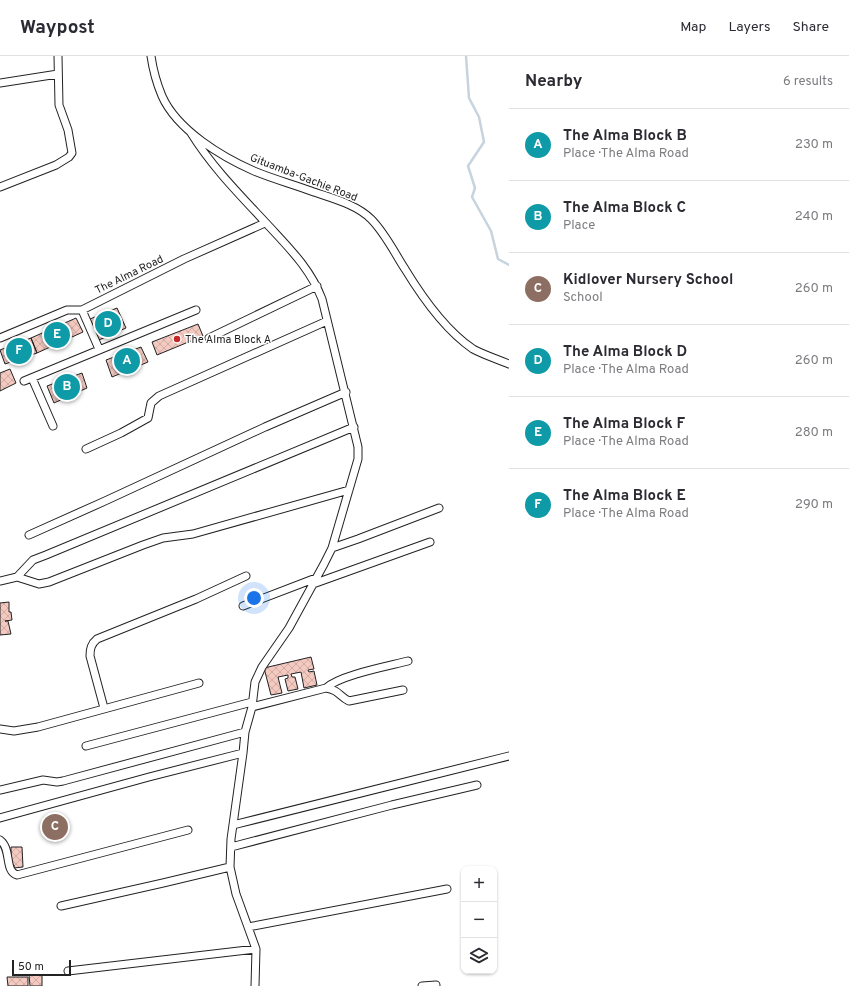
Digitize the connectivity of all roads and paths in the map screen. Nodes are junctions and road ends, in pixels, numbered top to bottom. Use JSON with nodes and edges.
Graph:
{"nodes":[{"id":1,"x":58,"y":56,"type":"edge"},
{"id":2,"x":150,"y":56,"type":"edge"},
{"id":3,"x":58,"y":74,"type":"junction"},
{"id":4,"x":0,"y":83,"type":"edge"},
{"id":5,"x":191,"y":133,"type":"junction"},
{"id":6,"x":0,"y":187,"type":"edge"},
{"id":7,"x":265,"y":223,"type":"junction"},
{"id":8,"x":317,"y":286,"type":"junction"},
{"id":9,"x":82,"y":310,"type":"junction"},
{"id":10,"x":196,"y":310,"type":"dead end"},
{"id":11,"x":327,"y":321,"type":"junction"},
{"id":12,"x":0,"y":338,"type":"edge"},
{"id":13,"x":209,"y":338,"type":"dead end"},
{"id":14,"x":99,"y":349,"type":"junction"},
{"id":15,"x":509,"y":364,"type":"edge"},
{"id":16,"x":32,"y":378,"type":"junction"},
{"id":17,"x":24,"y":381,"type":"dead end"},
{"id":18,"x":346,"y":392,"type":"junction"},
{"id":19,"x":53,"y":426,"type":"dead end"},
{"id":20,"x":354,"y":427,"type":"junction"},
{"id":21,"x":86,"y":449,"type":"dead end"},
{"id":22,"x":349,"y":490,"type":"junction"},
{"id":23,"x":439,"y":508,"type":"dead end"},
{"id":24,"x":29,"y":535,"type":"dead end"},
{"id":25,"x":430,"y":542,"type":"dead end"},
{"id":26,"x":332,"y":548,"type":"junction"},
{"id":27,"x":246,"y":576,"type":"dead end"},
{"id":28,"x":17,"y":577,"type":"junction"},
{"id":29,"x":0,"y":581,"type":"edge"},
{"id":30,"x":314,"y":581,"type":"junction"},
{"id":31,"x":243,"y":606,"type":"dead end"},
{"id":32,"x":408,"y":661,"type":"dead end"},
{"id":33,"x":199,"y":683,"type":"dead end"},
{"id":34,"x":326,"y":688,"type":"junction"},
{"id":35,"x":403,"y":690,"type":"dead end"},
{"id":36,"x":252,"y":704,"type":"junction"},
{"id":37,"x":104,"y":708,"type":"junction"},
{"id":38,"x":0,"y":729,"type":"edge"},
{"id":39,"x":245,"y":732,"type":"junction"},
{"id":40,"x":86,"y":746,"type":"dead end"},
{"id":41,"x":244,"y":753,"type":"junction"},
{"id":42,"x":509,"y":756,"type":"edge"},
{"id":43,"x":477,"y":785,"type":"dead end"},
{"id":44,"x":0,"y":790,"type":"edge"},
{"id":45,"x":0,"y":818,"type":"edge"},
{"id":46,"x":233,"y":826,"type":"junction"},
{"id":47,"x":188,"y":830,"type":"dead end"},
{"id":48,"x":0,"y":840,"type":"edge"},
{"id":49,"x":231,"y":847,"type":"junction"},
{"id":50,"x":230,"y":866,"type":"junction"},
{"id":51,"x":447,"y":889,"type":"dead end"},
{"id":52,"x":61,"y":906,"type":"dead end"},
{"id":53,"x":248,"y":927,"type":"junction"},
{"id":54,"x":256,"y":950,"type":"junction"},
{"id":55,"x":68,"y":971,"type":"dead end"},
{"id":56,"x":436,"y":985,"type":"edge"},
{"id":57,"x":255,"y":986,"type":"edge"},
{"id":58,"x":422,"y":986,"type":"edge"}],
"edges":[{"from":1,"to":3,"type":"street"},
{"from":2,"to":5,"type":"street","name":"Gituamba-Gachie Road"},
{"from":3,"to":4,"type":"street"},
{"from":3,"to":6,"type":"street"},
{"from":5,"to":7,"type":"street"},
{"from":5,"to":15,"type":"street","name":"Gituamba-Gachie Road"},
{"from":7,"to":8,"type":"street"},
{"from":7,"to":9,"type":"street","name":"The Alma Road"},
{"from":8,"to":11,"type":"street"},
{"from":8,"to":13,"type":"street"},
{"from":9,"to":12,"type":"street","name":"The Alma Road"},
{"from":9,"to":14,"type":"street"},
{"from":10,"to":14,"type":"street"},
{"from":11,"to":18,"type":"street"},
{"from":11,"to":21,"type":"street"},
{"from":14,"to":16,"type":"street"},
{"from":16,"to":17,"type":"street"},
{"from":16,"to":19,"type":"street"},
{"from":18,"to":20,"type":"street"},
{"from":18,"to":24,"type":"street"},
{"from":20,"to":22,"type":"street"},
{"from":20,"to":28,"type":"street"},
{"from":22,"to":26,"type":"street"},
{"from":22,"to":28,"type":"street"},
{"from":23,"to":26,"type":"street"},
{"from":25,"to":30,"type":"street"},
{"from":26,"to":30,"type":"street"},
{"from":27,"to":37,"type":"street"},
{"from":28,"to":29,"type":"street"},
{"from":30,"to":31,"type":"street"},
{"from":30,"to":36,"type":"street"},
{"from":32,"to":34,"type":"street"},
{"from":33,"to":37,"type":"street"},
{"from":34,"to":35,"type":"street"},
{"from":34,"to":36,"type":"street"},
{"from":36,"to":39,"type":"street"},
{"from":36,"to":40,"type":"street"},
{"from":37,"to":38,"type":"street"},
{"from":39,"to":41,"type":"street"},
{"from":39,"to":44,"type":"street"},
{"from":41,"to":45,"type":"street"},
{"from":41,"to":46,"type":"street"},
{"from":42,"to":46,"type":"street"},
{"from":43,"to":49,"type":"street"},
{"from":46,"to":49,"type":"street"},
{"from":47,"to":48,"type":"street"},
{"from":49,"to":50,"type":"street"},
{"from":50,"to":52,"type":"street"},
{"from":50,"to":53,"type":"street"},
{"from":51,"to":53,"type":"street"},
{"from":53,"to":54,"type":"street"},
{"from":54,"to":55,"type":"street"},
{"from":54,"to":57,"type":"street"},
{"from":56,"to":58,"type":"street"}]}
